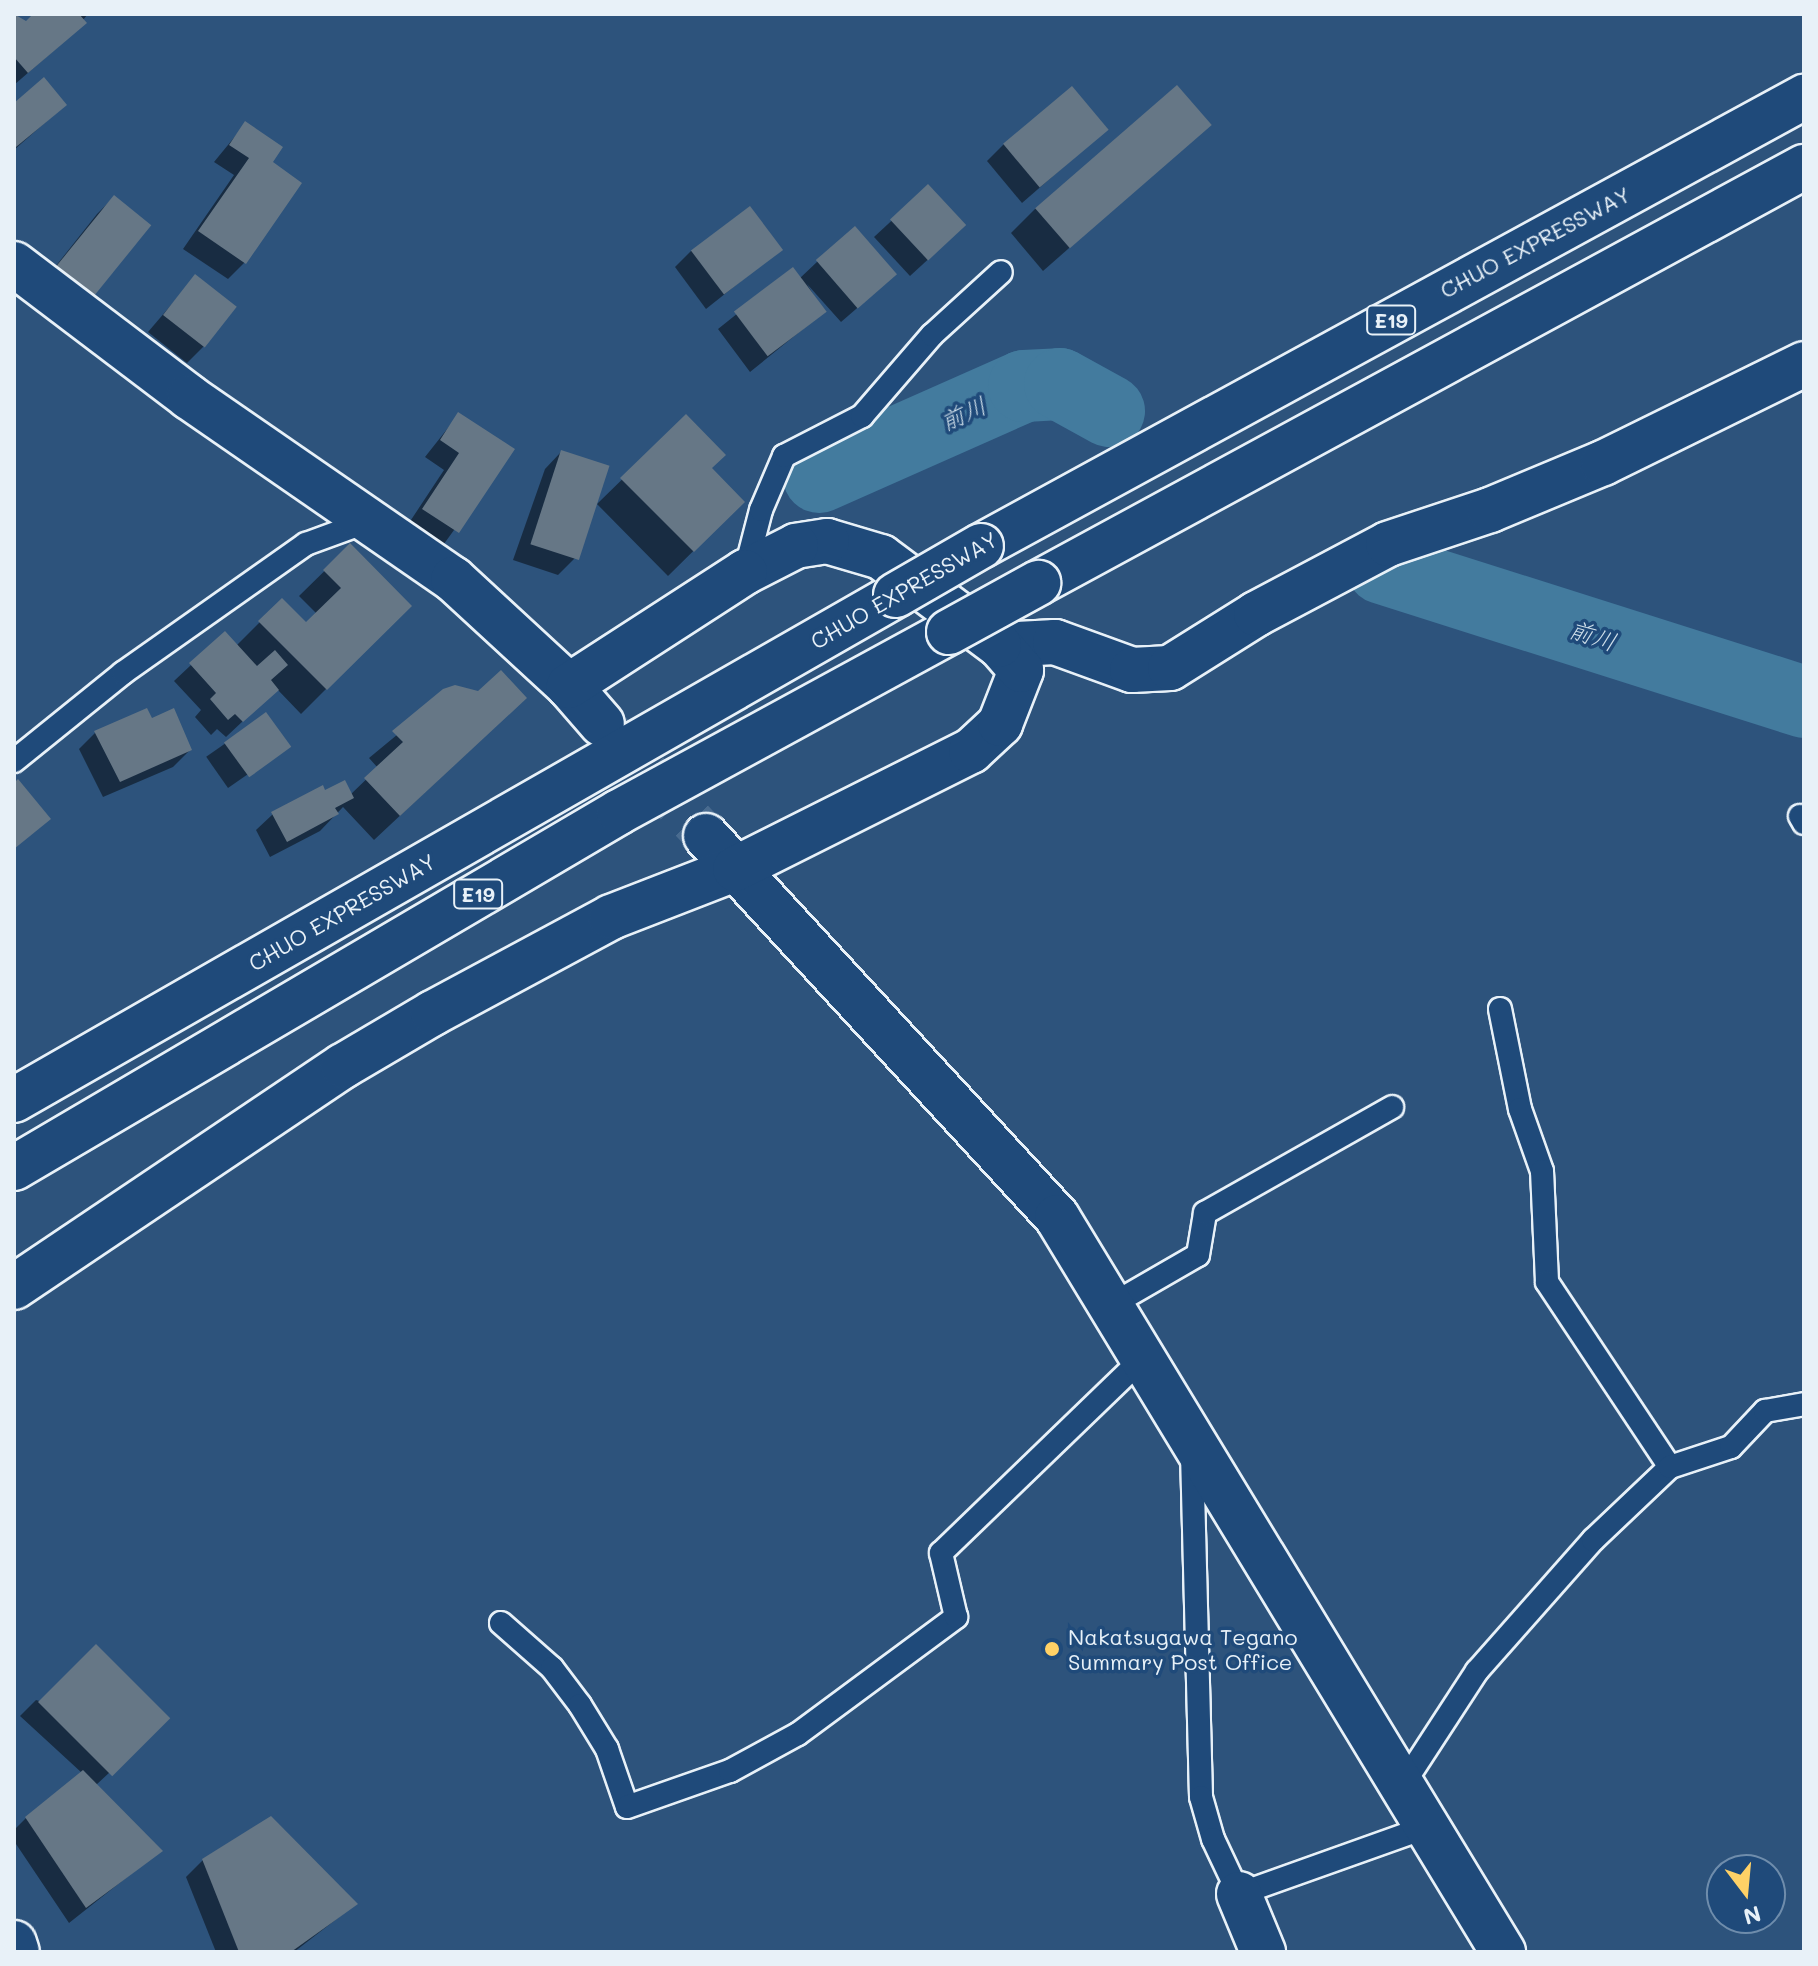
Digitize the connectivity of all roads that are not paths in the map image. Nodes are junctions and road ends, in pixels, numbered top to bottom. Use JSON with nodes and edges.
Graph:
{"nodes":[{"id":1,"x":1804,"y":97,"type":"edge"},
{"id":2,"x":1804,"y":167,"type":"edge"},
{"id":3,"x":14,"y":264,"type":"edge"},
{"id":4,"x":1001,"y":272,"type":"dead end"},
{"id":5,"x":1804,"y":364,"type":"edge"},
{"id":6,"x":369,"y":521,"type":"junction"},
{"id":7,"x":745,"y":572,"type":"junction"},
{"id":8,"x":999,"y":645,"type":"junction"},
{"id":9,"x":569,"y":686,"type":"junction"},
{"id":10,"x":602,"y":724,"type":"tunnel mouth"},
{"id":11,"x":14,"y":761,"type":"edge"},
{"id":12,"x":706,"y":836,"type":"tunnel mouth"},
{"id":13,"x":735,"y":869,"type":"junction"},
{"id":14,"x":1500,"y":1009,"type":"dead end"},
{"id":15,"x":14,"y":1100,"type":"edge"},
{"id":16,"x":1392,"y":1107,"type":"dead end"},
{"id":17,"x":14,"y":1168,"type":"edge"},
{"id":18,"x":14,"y":1287,"type":"edge"},
{"id":19,"x":1113,"y":1304,"type":"junction"},
{"id":20,"x":1144,"y":1357,"type":"junction"},
{"id":21,"x":1804,"y":1404,"type":"edge"},
{"id":22,"x":1192,"y":1444,"type":"junction"},
{"id":23,"x":1670,"y":1467,"type":"junction"},
{"id":24,"x":501,"y":1623,"type":"dead end"},
{"id":25,"x":1402,"y":1786,"type":"junction"},
{"id":26,"x":1427,"y":1827,"type":"junction"},
{"id":27,"x":1239,"y":1894,"type":"junction"},
{"id":28,"x":14,"y":1943,"type":"edge"},
{"id":29,"x":17,"y":1952,"type":"edge"},
{"id":30,"x":1263,"y":1952,"type":"edge"},
{"id":31,"x":1503,"y":1952,"type":"edge"}],
"edges":[{"from":1,"to":15,"type":"main road","name":"CHUO EXPRESSWAY","number":"E19","bridge":true},
{"from":2,"to":17,"type":"main road","number":"E19","bridge":true},
{"from":3,"to":6,"type":"main road"},
{"from":4,"to":7,"type":"lane"},
{"from":5,"to":8,"type":"main road"},
{"from":6,"to":9,"type":"main road"},
{"from":6,"to":11,"type":"lane"},
{"from":7,"to":8,"type":"main road"},
{"from":7,"to":9,"type":"main road"},
{"from":8,"to":13,"type":"main road"},
{"from":9,"to":10,"type":"main road"},
{"from":12,"to":13,"type":"main road"},
{"from":13,"to":18,"type":"main road"},
{"from":13,"to":19,"type":"main road"},
{"from":14,"to":23,"type":"lane"},
{"from":16,"to":19,"type":"lane"},
{"from":19,"to":20,"type":"main road"},
{"from":20,"to":22,"type":"main road"},
{"from":20,"to":24,"type":"lane"},
{"from":21,"to":23,"type":"lane"},
{"from":22,"to":25,"type":"main road"},
{"from":22,"to":27,"type":"lane"},
{"from":23,"to":25,"type":"lane"},
{"from":25,"to":26,"type":"main road"},
{"from":26,"to":27,"type":"lane"},
{"from":26,"to":31,"type":"main road"},
{"from":27,"to":30,"type":"main road"},
{"from":28,"to":29,"type":"main road"}]}
